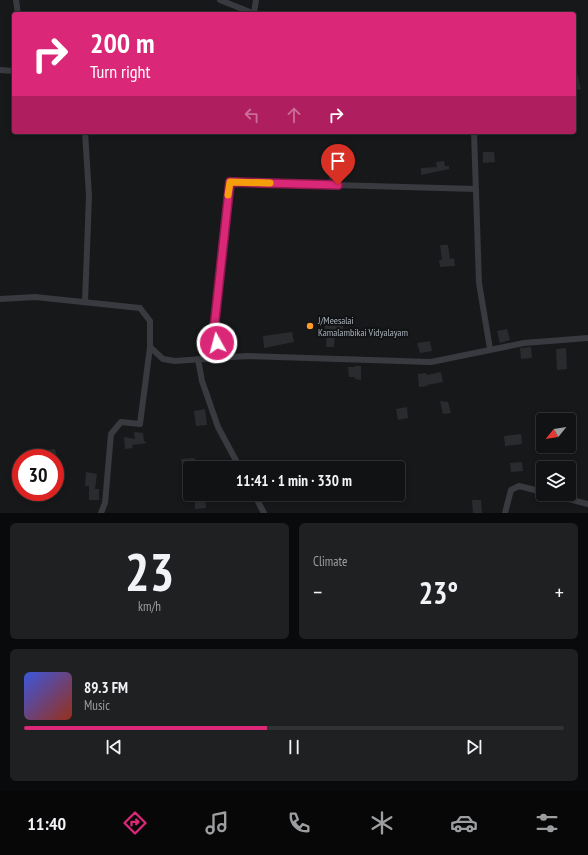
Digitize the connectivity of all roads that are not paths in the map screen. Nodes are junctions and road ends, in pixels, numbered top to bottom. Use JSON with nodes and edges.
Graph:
{"nodes":[{"id":1,"x":16,"y":0,"type":"edge"},
{"id":2,"x":220,"y":0,"type":"edge"},
{"id":3,"x":256,"y":0,"type":"edge"},
{"id":4,"x":18,"y":12,"type":"edge"},
{"id":5,"x":249,"y":12,"type":"edge"},
{"id":6,"x":254,"y":12,"type":"edge"},
{"id":7,"x":0,"y":70,"type":"edge"},
{"id":8,"x":12,"y":71,"type":"edge"},
{"id":9,"x":85,"y":134,"type":"edge"},
{"id":10,"x":474,"y":134,"type":"edge"},
{"id":11,"x":476,"y":189,"type":"junction"},
{"id":12,"x":0,"y":299,"type":"edge"},
{"id":13,"x":85,"y":302,"type":"junction"},
{"id":14,"x":588,"y":338,"type":"edge"},
{"id":15,"x":150,"y":347,"type":"junction"},
{"id":16,"x":490,"y":349,"type":"junction"},
{"id":17,"x":220,"y":358,"type":"junction"},
{"id":18,"x":198,"y":359,"type":"junction"},
{"id":19,"x":236,"y":461,"type":"edge"},
{"id":20,"x":536,"y":490,"type":"edge"},
{"id":21,"x":258,"y":501,"type":"edge"},
{"id":22,"x":576,"y":501,"type":"edge"},
{"id":23,"x":588,"y":504,"type":"edge"},
{"id":24,"x":101,"y":513,"type":"edge"},
{"id":25,"x":264,"y":513,"type":"edge"},
{"id":26,"x":505,"y":513,"type":"edge"}],
"edges":[{"from":1,"to":4,"type":"street"},
{"from":2,"to":5,"type":"street"},
{"from":3,"to":6,"type":"street"},
{"from":7,"to":8,"type":"street"},
{"from":9,"to":13,"type":"street"},
{"from":10,"to":11,"type":"street"},
{"from":11,"to":16,"type":"street"},
{"from":11,"to":17,"type":"street"},
{"from":12,"to":13,"type":"street"},
{"from":13,"to":15,"type":"street"},
{"from":14,"to":16,"type":"street"},
{"from":15,"to":18,"type":"street"},
{"from":15,"to":24,"type":"street"},
{"from":16,"to":17,"type":"street"},
{"from":17,"to":18,"type":"street"},
{"from":18,"to":19,"type":"street"},
{"from":20,"to":26,"type":"street"},
{"from":21,"to":25,"type":"street"},
{"from":22,"to":23,"type":"street"}]}
